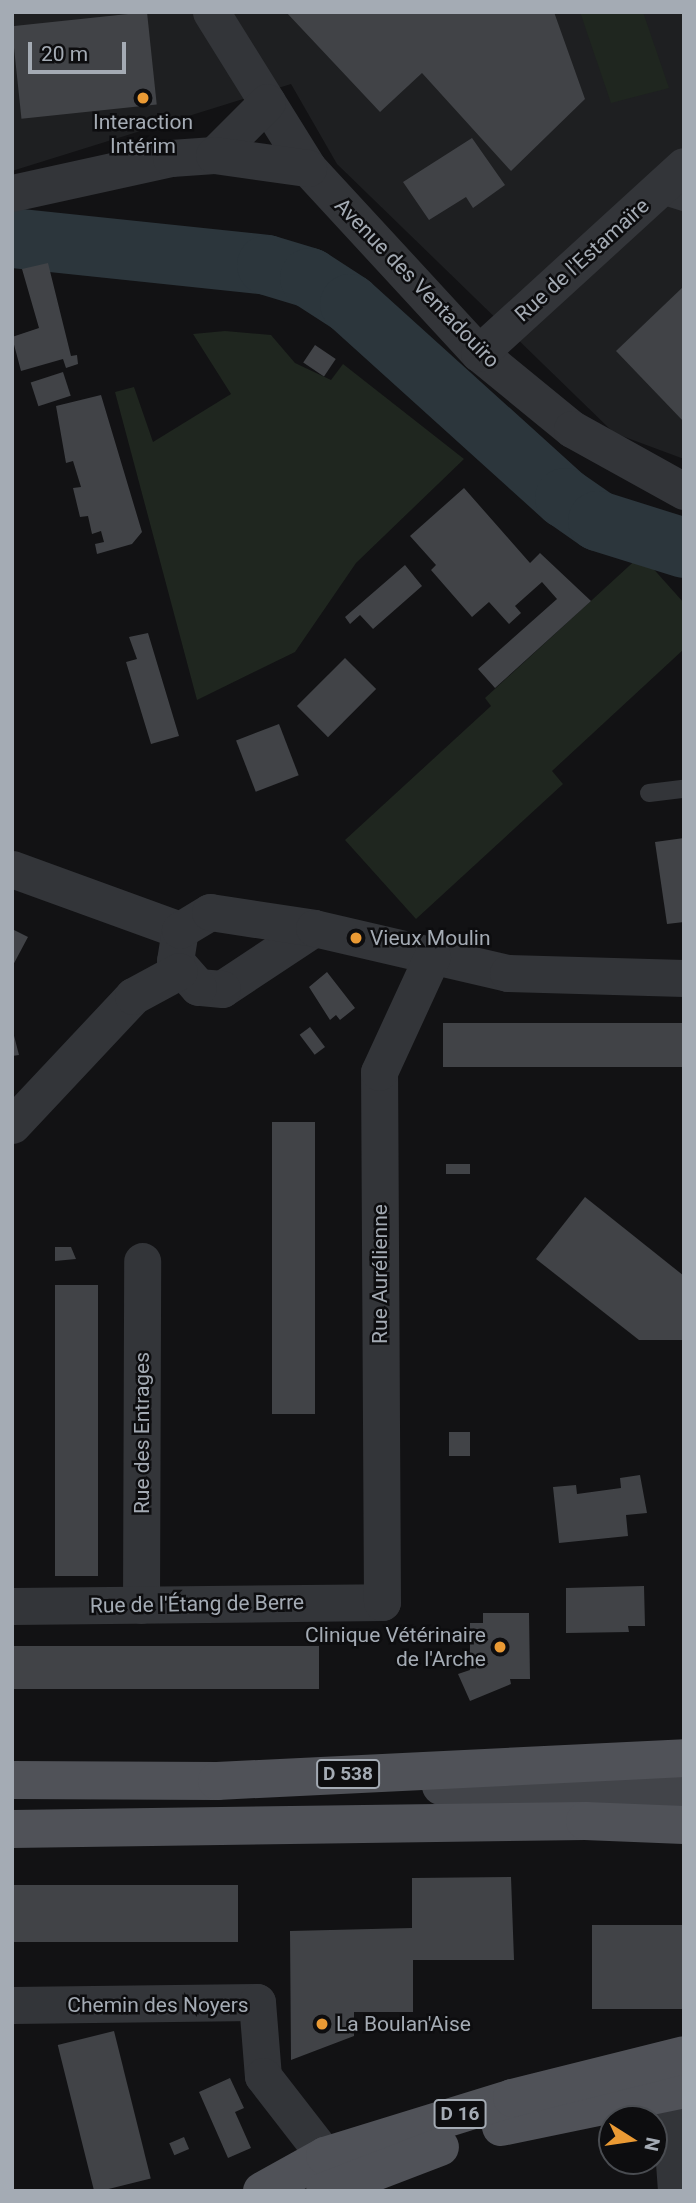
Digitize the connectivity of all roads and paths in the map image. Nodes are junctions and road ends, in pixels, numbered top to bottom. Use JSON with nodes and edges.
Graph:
{"nodes":[{"id":1,"x":211,"y":12,"type":"edge"},
{"id":2,"x":267,"y":102,"type":"junction"},
{"id":3,"x":214,"y":155,"type":"junction"},
{"id":4,"x":684,"y":166,"type":"edge"},
{"id":5,"x":308,"y":168,"type":"junction"},
{"id":6,"x":12,"y":193,"type":"edge"},
{"id":7,"x":669,"y":198,"type":"edge"},
{"id":8,"x":480,"y":353,"type":"junction"},
{"id":9,"x":684,"y":491,"type":"edge"},
{"id":10,"x":684,"y":789,"type":"edge"},
{"id":11,"x":649,"y":793,"type":"dead end"},
{"id":12,"x":12,"y":869,"type":"edge"},
{"id":13,"x":234,"y":918,"type":"junction"},
{"id":14,"x":314,"y":928,"type":"junction"},
{"id":15,"x":180,"y":930,"type":"junction"},
{"id":16,"x":432,"y":957,"type":"junction"},
{"id":17,"x":179,"y":971,"type":"junction"},
{"id":18,"x":243,"y":976,"type":"junction"},
{"id":19,"x":684,"y":978,"type":"edge"},
{"id":20,"x":60,"y":1073,"type":"junction"},
{"id":21,"x":12,"y":1086,"type":"edge"},
{"id":22,"x":12,"y":1125,"type":"edge"},
{"id":23,"x":142,"y":1261,"type":"dead end"},
{"id":24,"x":382,"y":1602,"type":"joint"},
{"id":25,"x":141,"y":1605,"type":"junction"},
{"id":26,"x":12,"y":1606,"type":"edge"},
{"id":27,"x":684,"y":1758,"type":"edge"},
{"id":28,"x":12,"y":1780,"type":"edge"},
{"id":29,"x":217,"y":1781,"type":"junction"},
{"id":30,"x":684,"y":1791,"type":"edge"},
{"id":31,"x":684,"y":1811,"type":"edge"},
{"id":32,"x":585,"y":1821,"type":"junction"},
{"id":33,"x":684,"y":1825,"type":"edge"},
{"id":34,"x":12,"y":1829,"type":"edge"},
{"id":35,"x":12,"y":2005,"type":"edge"},
{"id":36,"x":676,"y":2074,"type":"edge"},
{"id":37,"x":325,"y":2174,"type":"edge"},
{"id":38,"x":262,"y":2191,"type":"edge"},
{"id":39,"x":676,"y":2191,"type":"edge"}],
"edges":[{"from":1,"to":2,"type":"street","name":"Avenue des Ventadouïro"},
{"from":2,"to":3,"type":"street"},
{"from":2,"to":5,"type":"street","name":"Avenue des Ventadouïro"},
{"from":3,"to":5,"type":"street"},
{"from":3,"to":6,"type":"street"},
{"from":4,"to":7,"type":"street","name":"Rue de l'Estamaïre"},
{"from":5,"to":8,"type":"street","name":"Avenue des Ventadouïro"},
{"from":7,"to":8,"type":"street","name":"Rue de l'Estamaïre"},
{"from":8,"to":9,"type":"street","name":"Avenue des Ventadouïro"},
{"from":10,"to":11,"type":"lane"},
{"from":12,"to":15,"type":"street"},
{"from":13,"to":14,"type":"street"},
{"from":13,"to":15,"type":"street"},
{"from":13,"to":18,"type":"street"},
{"from":14,"to":16,"type":"street"},
{"from":14,"to":18,"type":"street"},
{"from":15,"to":17,"type":"street"},
{"from":16,"to":19,"type":"street"},
{"from":16,"to":24,"type":"street","name":"Rue Aurélienne"},
{"from":17,"to":18,"type":"street"},
{"from":17,"to":20,"type":"street"},
{"from":20,"to":21,"type":"street"},
{"from":20,"to":22,"type":"street"},
{"from":23,"to":25,"type":"street","name":"Rue des Entrages"},
{"from":24,"to":25,"type":"street","name":"Rue de l'Étang de Berre"},
{"from":25,"to":26,"type":"street","name":"Rue de l'Étang de Berre"},
{"from":27,"to":29,"type":"main road","number":"D 538"},
{"from":28,"to":29,"type":"main road","number":"D 538"},
{"from":29,"to":30,"type":"main road"},
{"from":31,"to":32,"type":"main road"},
{"from":32,"to":33,"type":"main road"},
{"from":32,"to":34,"type":"main road"},
{"from":35,"to":37,"type":"street","name":"Chemin des Noyers"},
{"from":36,"to":37,"type":"main road","number":"D 16"},
{"from":36,"to":39,"type":"street"},
{"from":37,"to":38,"type":"main road","number":"D 16"}]}
